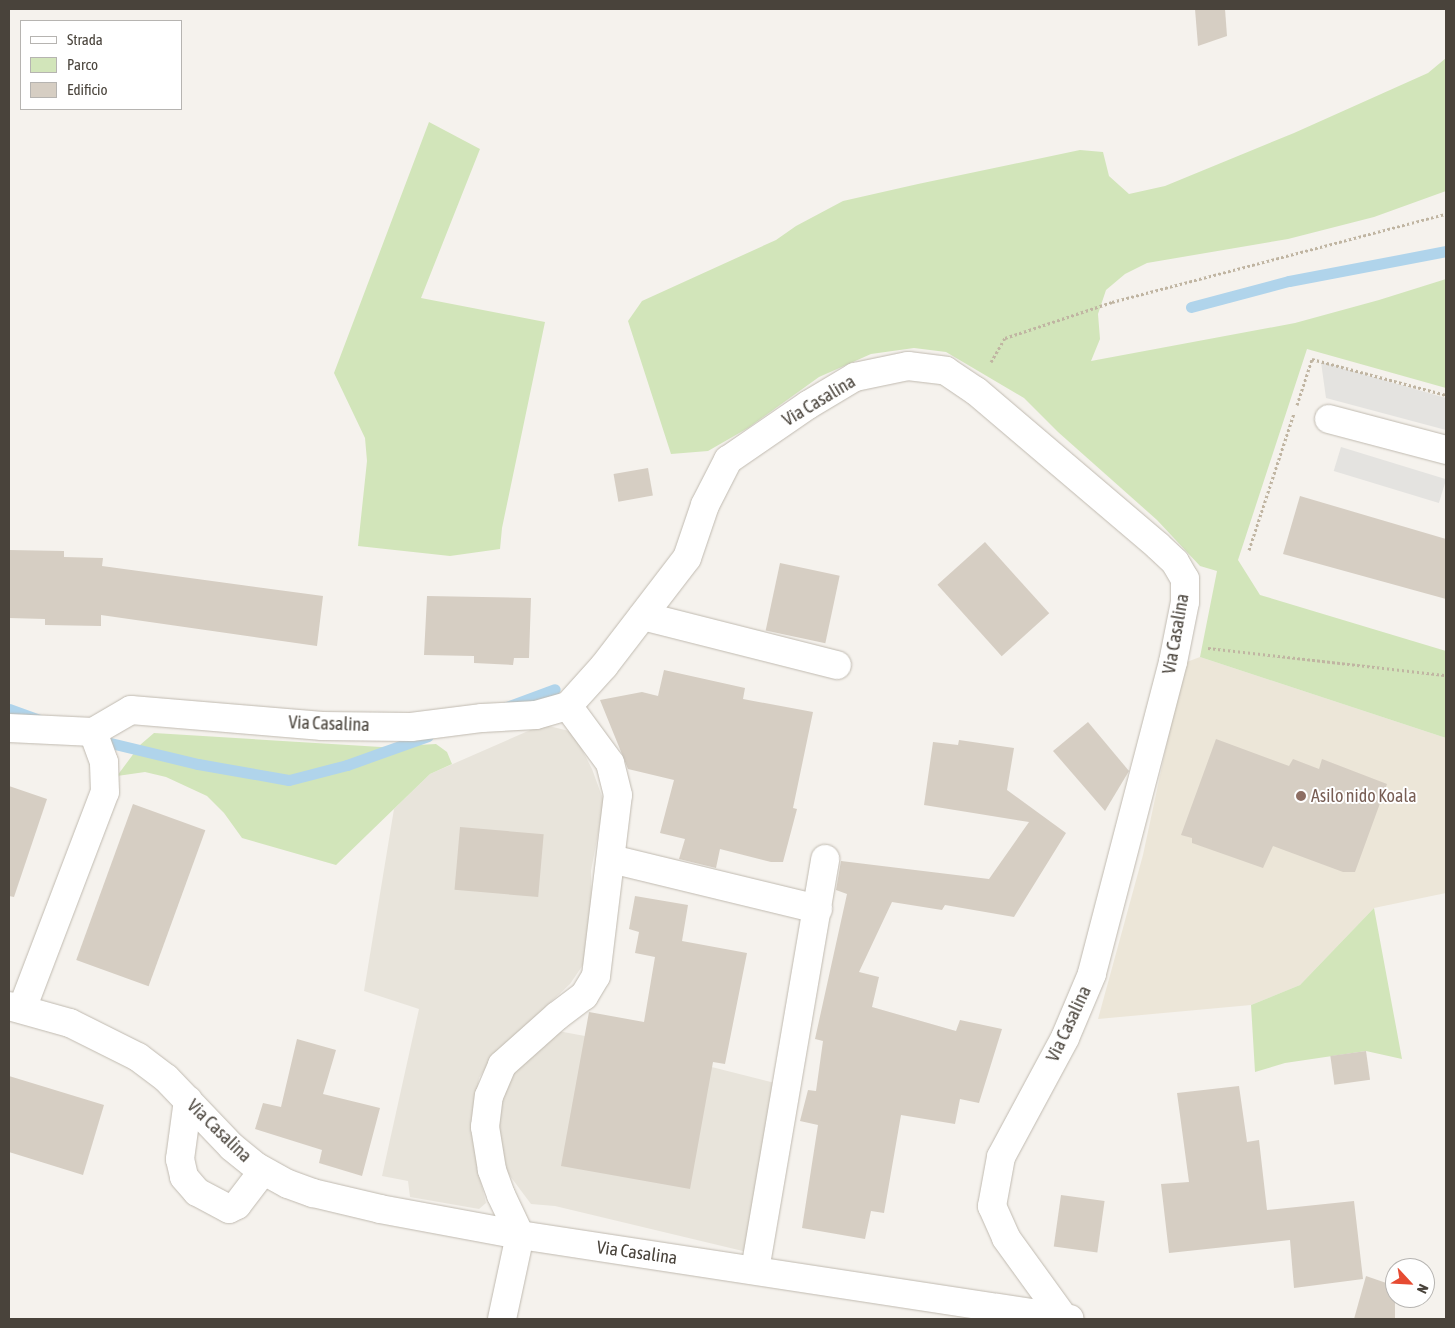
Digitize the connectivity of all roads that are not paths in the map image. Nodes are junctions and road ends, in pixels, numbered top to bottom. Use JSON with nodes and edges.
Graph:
{"nodes":[{"id":1,"x":1329,"y":419,"type":"dead end"},
{"id":2,"x":1446,"y":450,"type":"edge"},
{"id":3,"x":643,"y":616,"type":"junction"},
{"id":4,"x":836,"y":664,"type":"dead end"},
{"id":5,"x":568,"y":706,"type":"junction"},
{"id":6,"x":9,"y":728,"type":"edge"},
{"id":7,"x":94,"y":732,"type":"junction"},
{"id":8,"x":611,"y":859,"type":"junction"},
{"id":9,"x":825,"y":859,"type":"dead end"},
{"id":10,"x":818,"y":909,"type":"junction"},
{"id":11,"x":16,"y":1007,"type":"edge"},
{"id":12,"x":188,"y":1100,"type":"junction"},
{"id":13,"x":263,"y":1171,"type":"junction"},
{"id":14,"x":520,"y":1236,"type":"junction"},
{"id":15,"x":754,"y":1270,"type":"junction"},
{"id":16,"x":502,"y":1319,"type":"edge"},
{"id":17,"x":1067,"y":1319,"type":"edge"}],
"edges":[{"from":1,"to":2,"type":"street"},
{"from":3,"to":4,"type":"street"},
{"from":3,"to":5,"type":"street","name":"Via Casalina"},
{"from":3,"to":17,"type":"street","name":"Via Casalina"},
{"from":5,"to":7,"type":"street","name":"Via Casalina"},
{"from":5,"to":8,"type":"street"},
{"from":6,"to":7,"type":"street"},
{"from":7,"to":11,"type":"street","name":"Via Casalina"},
{"from":8,"to":10,"type":"street"},
{"from":8,"to":14,"type":"street"},
{"from":9,"to":10,"type":"street"},
{"from":10,"to":15,"type":"street"},
{"from":11,"to":12,"type":"street","name":"Via Casalina"},
{"from":12,"to":13,"type":"street","name":"Via Casalina"},
{"from":12,"to":13,"type":"street"},
{"from":13,"to":14,"type":"street","name":"Via Casalina"},
{"from":14,"to":15,"type":"street","name":"Via Casalina"},
{"from":14,"to":16,"type":"street"},
{"from":15,"to":17,"type":"street","name":"Via Casalina"}]}
